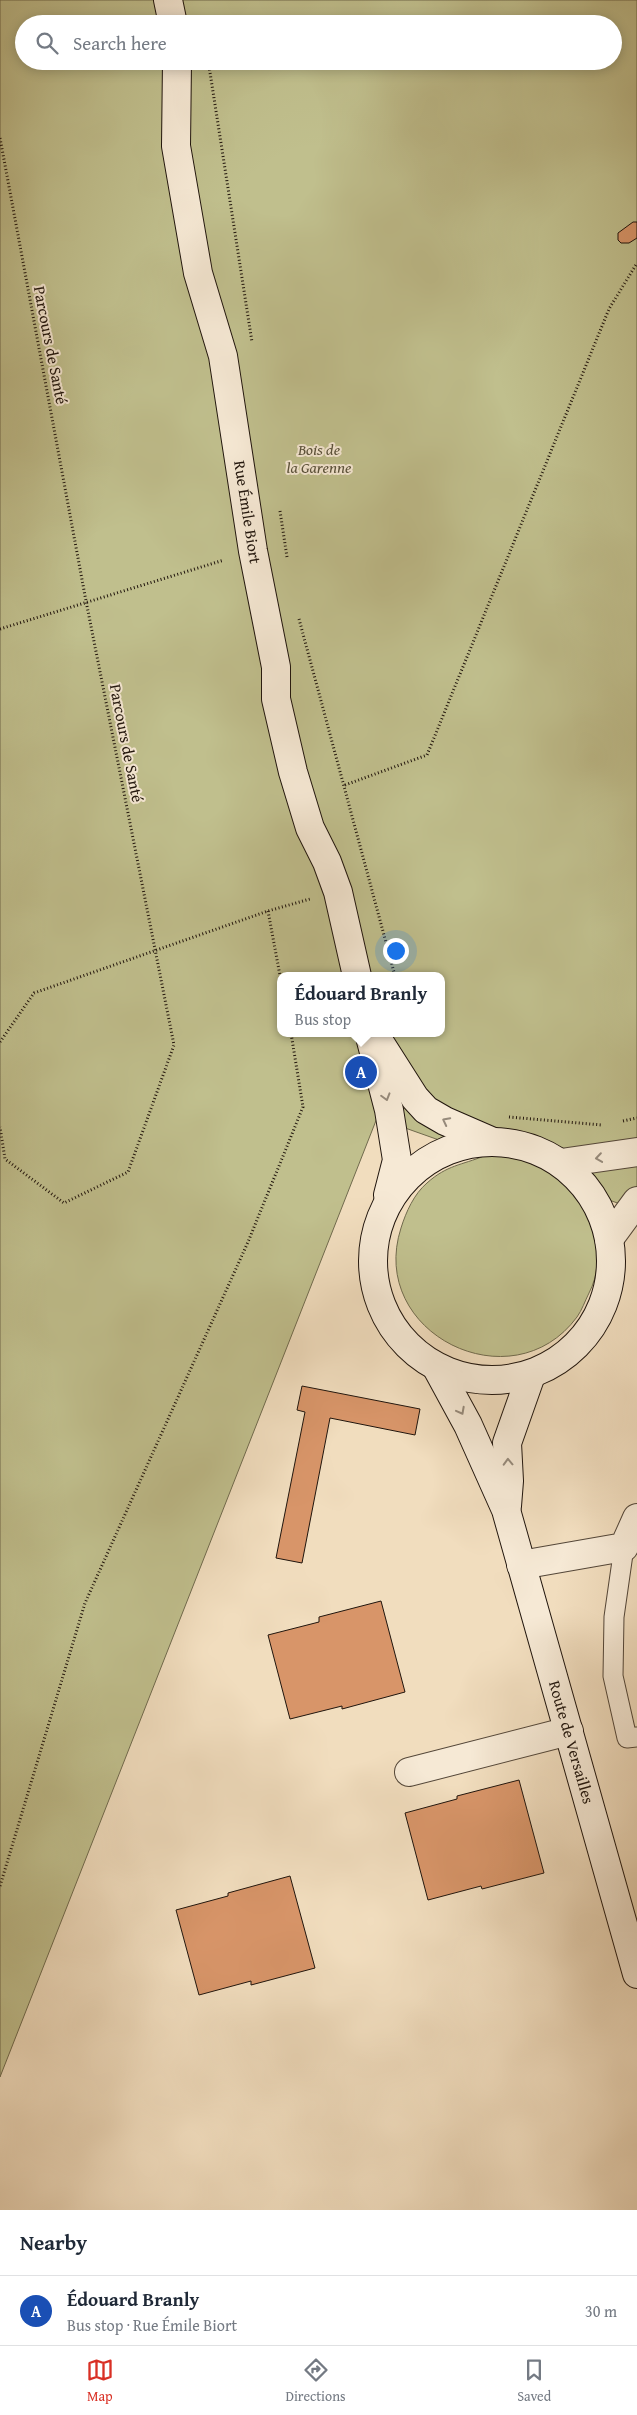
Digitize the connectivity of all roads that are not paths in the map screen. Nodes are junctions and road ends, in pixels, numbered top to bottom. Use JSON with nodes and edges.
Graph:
{"nodes":[{"id":1,"x":168,"y":0,"type":"edge"},
{"id":2,"x":171,"y":15,"type":"edge"},
{"id":3,"x":176,"y":70,"type":"edge"},
{"id":4,"x":357,"y":969,"type":"edge"},
{"id":5,"x":370,"y":1037,"type":"edge"},
{"id":6,"x":378,"y":1037,"type":"edge"},
{"id":7,"x":490,"y":1141,"type":"junction"},
{"id":8,"x":637,"y":1152,"type":"edge"},
{"id":9,"x":561,"y":1163,"type":"junction"},
{"id":10,"x":637,"y":1201,"type":"edge"},
{"id":11,"x":386,"y":1204,"type":"junction"},
{"id":12,"x":610,"y":1239,"type":"junction"},
{"id":13,"x":438,"y":1368,"type":"junction"},
{"id":14,"x":531,"y":1374,"type":"junction"},
{"id":15,"x":506,"y":1510,"type":"junction"},
{"id":16,"x":637,"y":1518,"type":"edge"},
{"id":17,"x":624,"y":1547,"type":"junction"},
{"id":18,"x":521,"y":1565,"type":"junction"},
{"id":19,"x":569,"y":1731,"type":"junction"},
{"id":20,"x":637,"y":1737,"type":"edge"},
{"id":21,"x":409,"y":1772,"type":"dead end"},
{"id":22,"x":637,"y":1974,"type":"edge"}],
"edges":[{"from":1,"to":2,"type":"street"},
{"from":3,"to":4,"type":"street","name":"Rue Émile Biort"},
{"from":5,"to":11,"type":"street","one_way":true},
{"from":7,"to":6,"type":"street","one_way":true},
{"from":7,"to":9,"type":"street"},
{"from":7,"to":11,"type":"street"},
{"from":8,"to":9,"type":"street","one_way":true},
{"from":9,"to":12,"type":"street"},
{"from":10,"to":12,"type":"street"},
{"from":11,"to":13,"type":"street"},
{"from":12,"to":14,"type":"street"},
{"from":13,"to":14,"type":"street"},
{"from":13,"to":15,"type":"street","name":"Route de Versailles","one_way":true},
{"from":15,"to":14,"type":"street","name":"Route de Versailles","one_way":true},
{"from":15,"to":18,"type":"street","name":"Route de Versailles"},
{"from":16,"to":17,"type":"street"},
{"from":17,"to":18,"type":"street"},
{"from":17,"to":20,"type":"lane"},
{"from":18,"to":19,"type":"street","name":"Route de Versailles"},
{"from":19,"to":21,"type":"street"},
{"from":19,"to":22,"type":"street","name":"Route de Versailles"}]}
